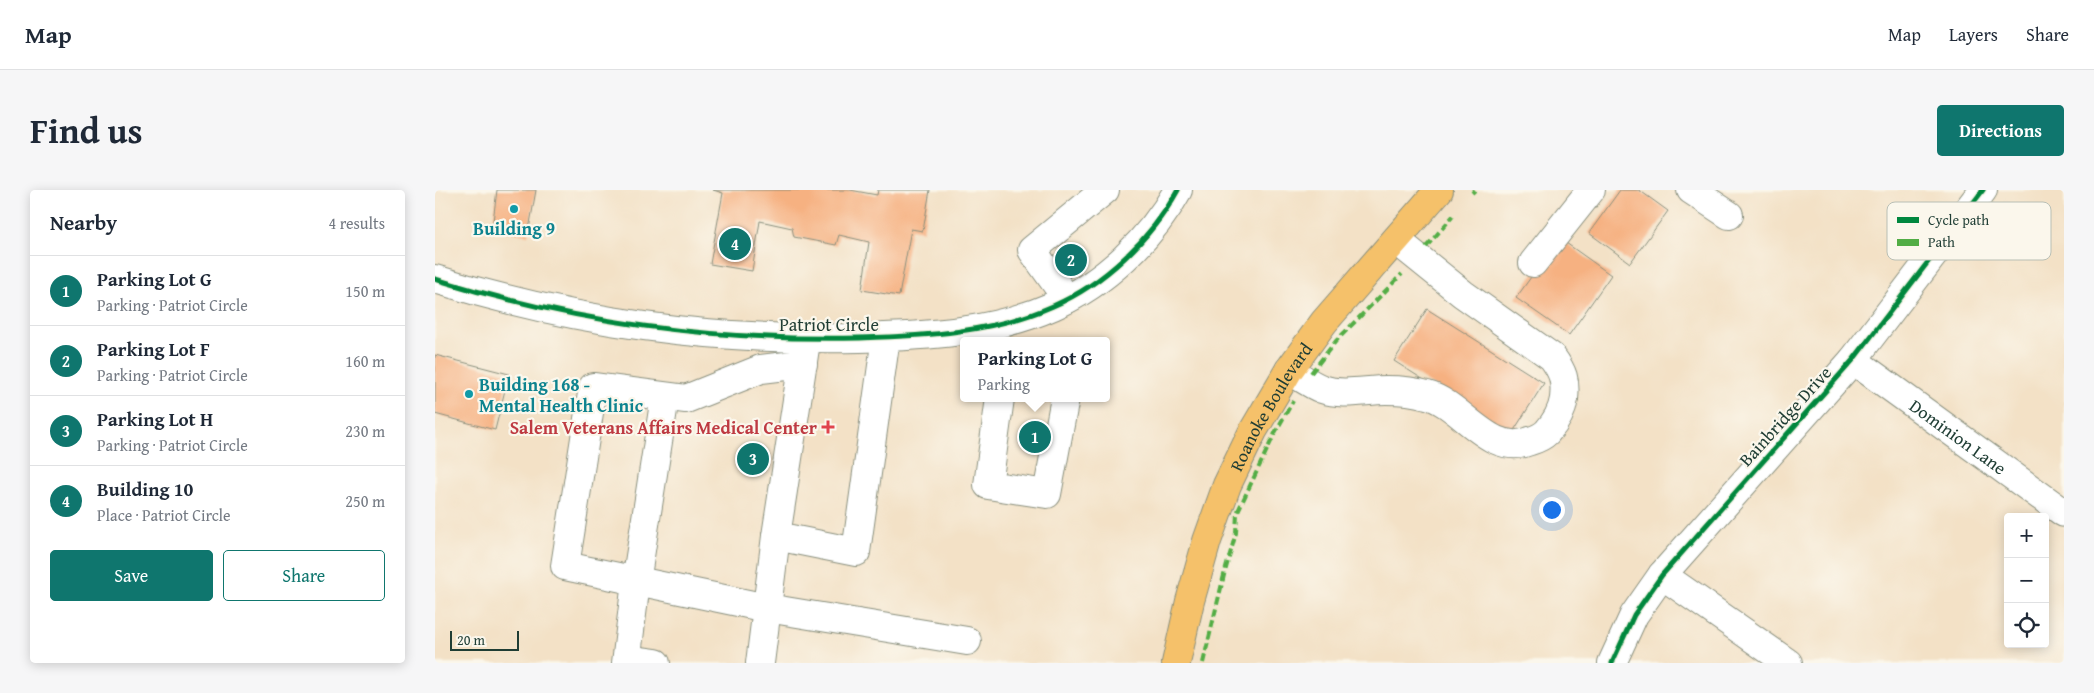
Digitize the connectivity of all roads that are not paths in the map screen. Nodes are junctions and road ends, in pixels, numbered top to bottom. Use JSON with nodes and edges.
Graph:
{"nodes":[{"id":1,"x":1105,"y":190,"type":"edge"},
{"id":2,"x":1439,"y":190,"type":"edge"},
{"id":3,"x":1591,"y":190,"type":"edge"},
{"id":4,"x":1691,"y":190,"type":"edge"},
{"id":5,"x":1983,"y":190,"type":"edge"},
{"id":6,"x":1172,"y":192,"type":"edge"},
{"id":7,"x":1974,"y":202,"type":"edge"},
{"id":8,"x":1729,"y":215,"type":"dead end"},
{"id":9,"x":1395,"y":240,"type":"junction"},
{"id":10,"x":1929,"y":260,"type":"edge"},
{"id":11,"x":1533,"y":263,"type":"dead end"},
{"id":12,"x":435,"y":279,"type":"edge"},
{"id":13,"x":1067,"y":299,"type":"junction"},
{"id":14,"x":1003,"y":332,"type":"edge"},
{"id":15,"x":886,"y":337,"type":"junction"},
{"id":16,"x":805,"y":351,"type":"junction"},
{"id":17,"x":1853,"y":360,"type":"junction"},
{"id":18,"x":1289,"y":370,"type":"junction"},
{"id":19,"x":665,"y":397,"type":"junction"},
{"id":20,"x":999,"y":402,"type":"edge"},
{"id":21,"x":1064,"y":402,"type":"edge"},
{"id":22,"x":2064,"y":513,"type":"edge"},
{"id":23,"x":776,"y":536,"type":"junction"},
{"id":24,"x":1662,"y":575,"type":"junction"},
{"id":25,"x":636,"y":582,"type":"junction"},
{"id":26,"x":767,"y":608,"type":"junction"},
{"id":27,"x":967,"y":641,"type":"dead end"},
{"id":28,"x":627,"y":661,"type":"edge"},
{"id":29,"x":656,"y":663,"type":"edge"},
{"id":30,"x":759,"y":663,"type":"edge"},
{"id":31,"x":1176,"y":663,"type":"edge"},
{"id":32,"x":1611,"y":663,"type":"edge"},
{"id":33,"x":1788,"y":663,"type":"edge"}],
"edges":[{"from":1,"to":13,"type":"street"},
{"from":2,"to":9,"type":"main road","name":"Roanoke Boulevard"},
{"from":3,"to":11,"type":"street"},
{"from":4,"to":8,"type":"street"},
{"from":5,"to":7,"type":"street","name":"Bainbridge Drive"},
{"from":6,"to":13,"type":"street","name":"Patriot Circle"},
{"from":9,"to":18,"type":"main road","name":"Roanoke Boulevard"},
{"from":9,"to":18,"type":"street"},
{"from":10,"to":17,"type":"street","name":"Bainbridge Drive"},
{"from":12,"to":16,"type":"street","name":"Patriot Circle"},
{"from":13,"to":14,"type":"street","name":"Patriot Circle"},
{"from":14,"to":15,"type":"street","name":"Patriot Circle"},
{"from":15,"to":16,"type":"street","name":"Patriot Circle"},
{"from":15,"to":23,"type":"street"},
{"from":16,"to":19,"type":"street"},
{"from":16,"to":23,"type":"street"},
{"from":17,"to":22,"type":"street","name":"Dominion Lane"},
{"from":17,"to":24,"type":"street","name":"Bainbridge Drive"},
{"from":18,"to":31,"type":"main road","name":"Roanoke Boulevard"},
{"from":19,"to":25,"type":"street"},
{"from":19,"to":25,"type":"street"},
{"from":20,"to":21,"type":"street"},
{"from":23,"to":26,"type":"street"},
{"from":24,"to":32,"type":"street","name":"Bainbridge Drive"},
{"from":24,"to":33,"type":"street"},
{"from":25,"to":26,"type":"street"},
{"from":25,"to":28,"type":"street"},
{"from":26,"to":27,"type":"street"},
{"from":26,"to":30,"type":"street"},
{"from":28,"to":29,"type":"street"}]}
